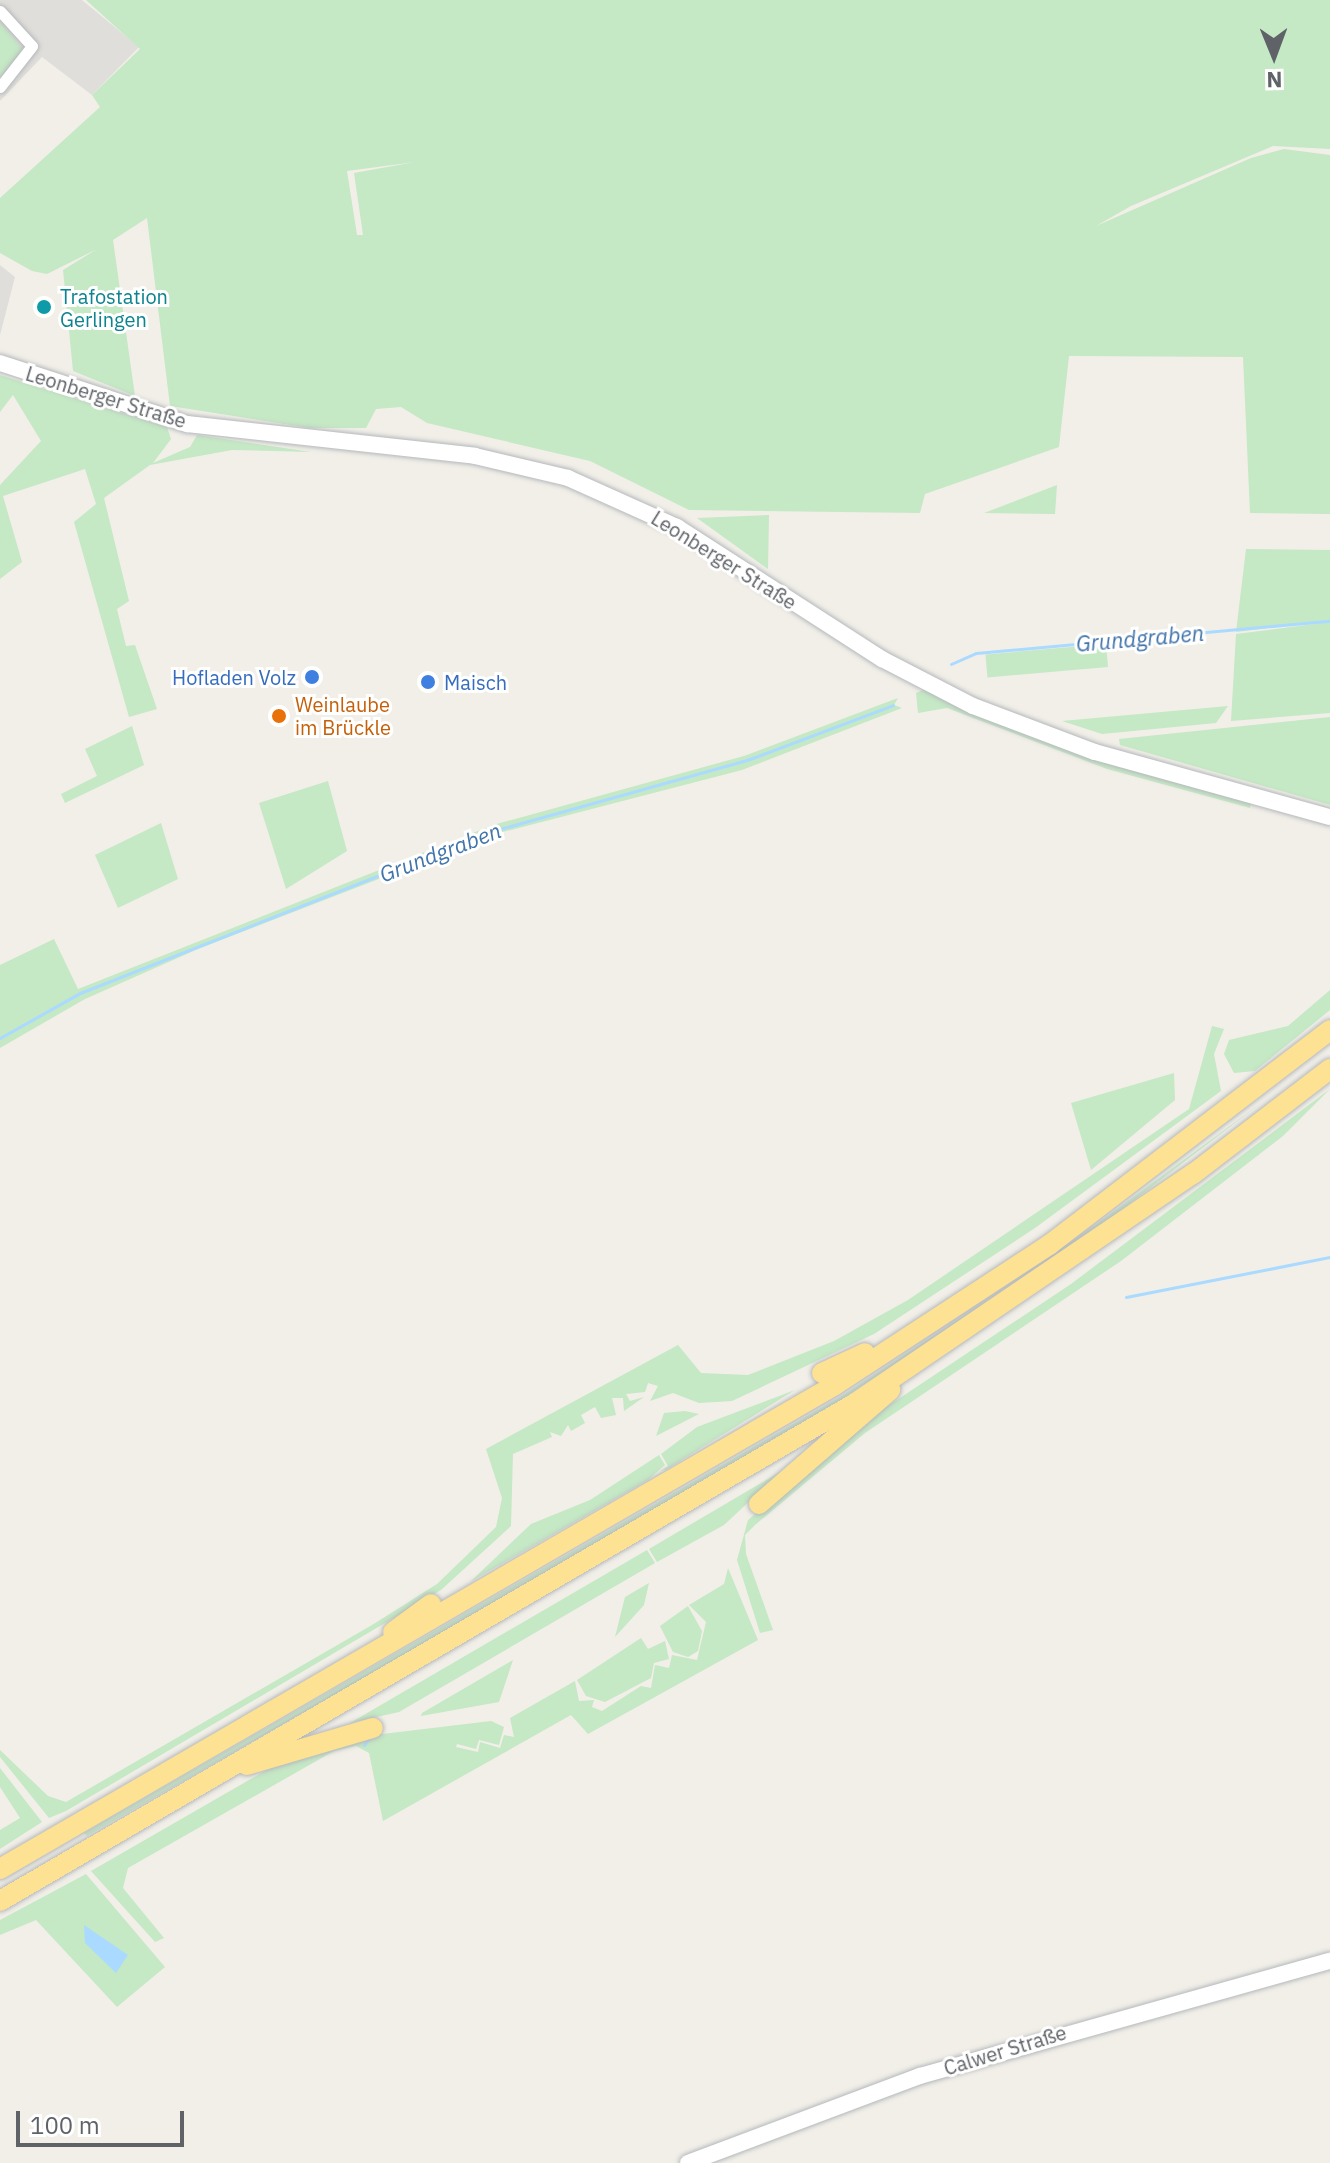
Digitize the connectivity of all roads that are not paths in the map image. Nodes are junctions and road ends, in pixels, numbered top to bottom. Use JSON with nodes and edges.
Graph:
{"nodes":[{"id":1,"x":0,"y":11,"type":"edge"},
{"id":2,"x":0,"y":87,"type":"edge"},
{"id":3,"x":0,"y":363,"type":"edge"},
{"id":4,"x":1330,"y":817,"type":"edge"},
{"id":5,"x":1330,"y":1030,"type":"edge"},
{"id":6,"x":1330,"y":1069,"type":"edge"},
{"id":7,"x":930,"y":1323,"type":"junction"},
{"id":8,"x":908,"y":1369,"type":"junction"},
{"id":9,"x":822,"y":1373,"type":"dead end"},
{"id":10,"x":759,"y":1504,"type":"dead end"},
{"id":11,"x":431,"y":1604,"type":"dead end"},
{"id":12,"x":347,"y":1670,"type":"junction"},
{"id":13,"x":373,"y":1728,"type":"dead end"},
{"id":14,"x":224,"y":1770,"type":"junction"},
{"id":15,"x":0,"y":1869,"type":"edge"},
{"id":16,"x":0,"y":1901,"type":"edge"},
{"id":17,"x":1330,"y":1961,"type":"edge"},
{"id":18,"x":688,"y":2163,"type":"edge"}],
"edges":[{"from":1,"to":2,"type":"street"},
{"from":3,"to":4,"type":"main road","name":"Leonberger Straße"},
{"from":5,"to":7,"type":"highway"},
{"from":6,"to":8,"type":"highway"},
{"from":7,"to":9,"type":"highway"},
{"from":7,"to":12,"type":"highway"},
{"from":8,"to":10,"type":"highway"},
{"from":8,"to":14,"type":"highway"},
{"from":11,"to":12,"type":"highway"},
{"from":12,"to":15,"type":"highway"},
{"from":13,"to":14,"type":"highway"},
{"from":14,"to":16,"type":"highway"},
{"from":17,"to":18,"type":"main road","name":"Calwer Straße"}]}
